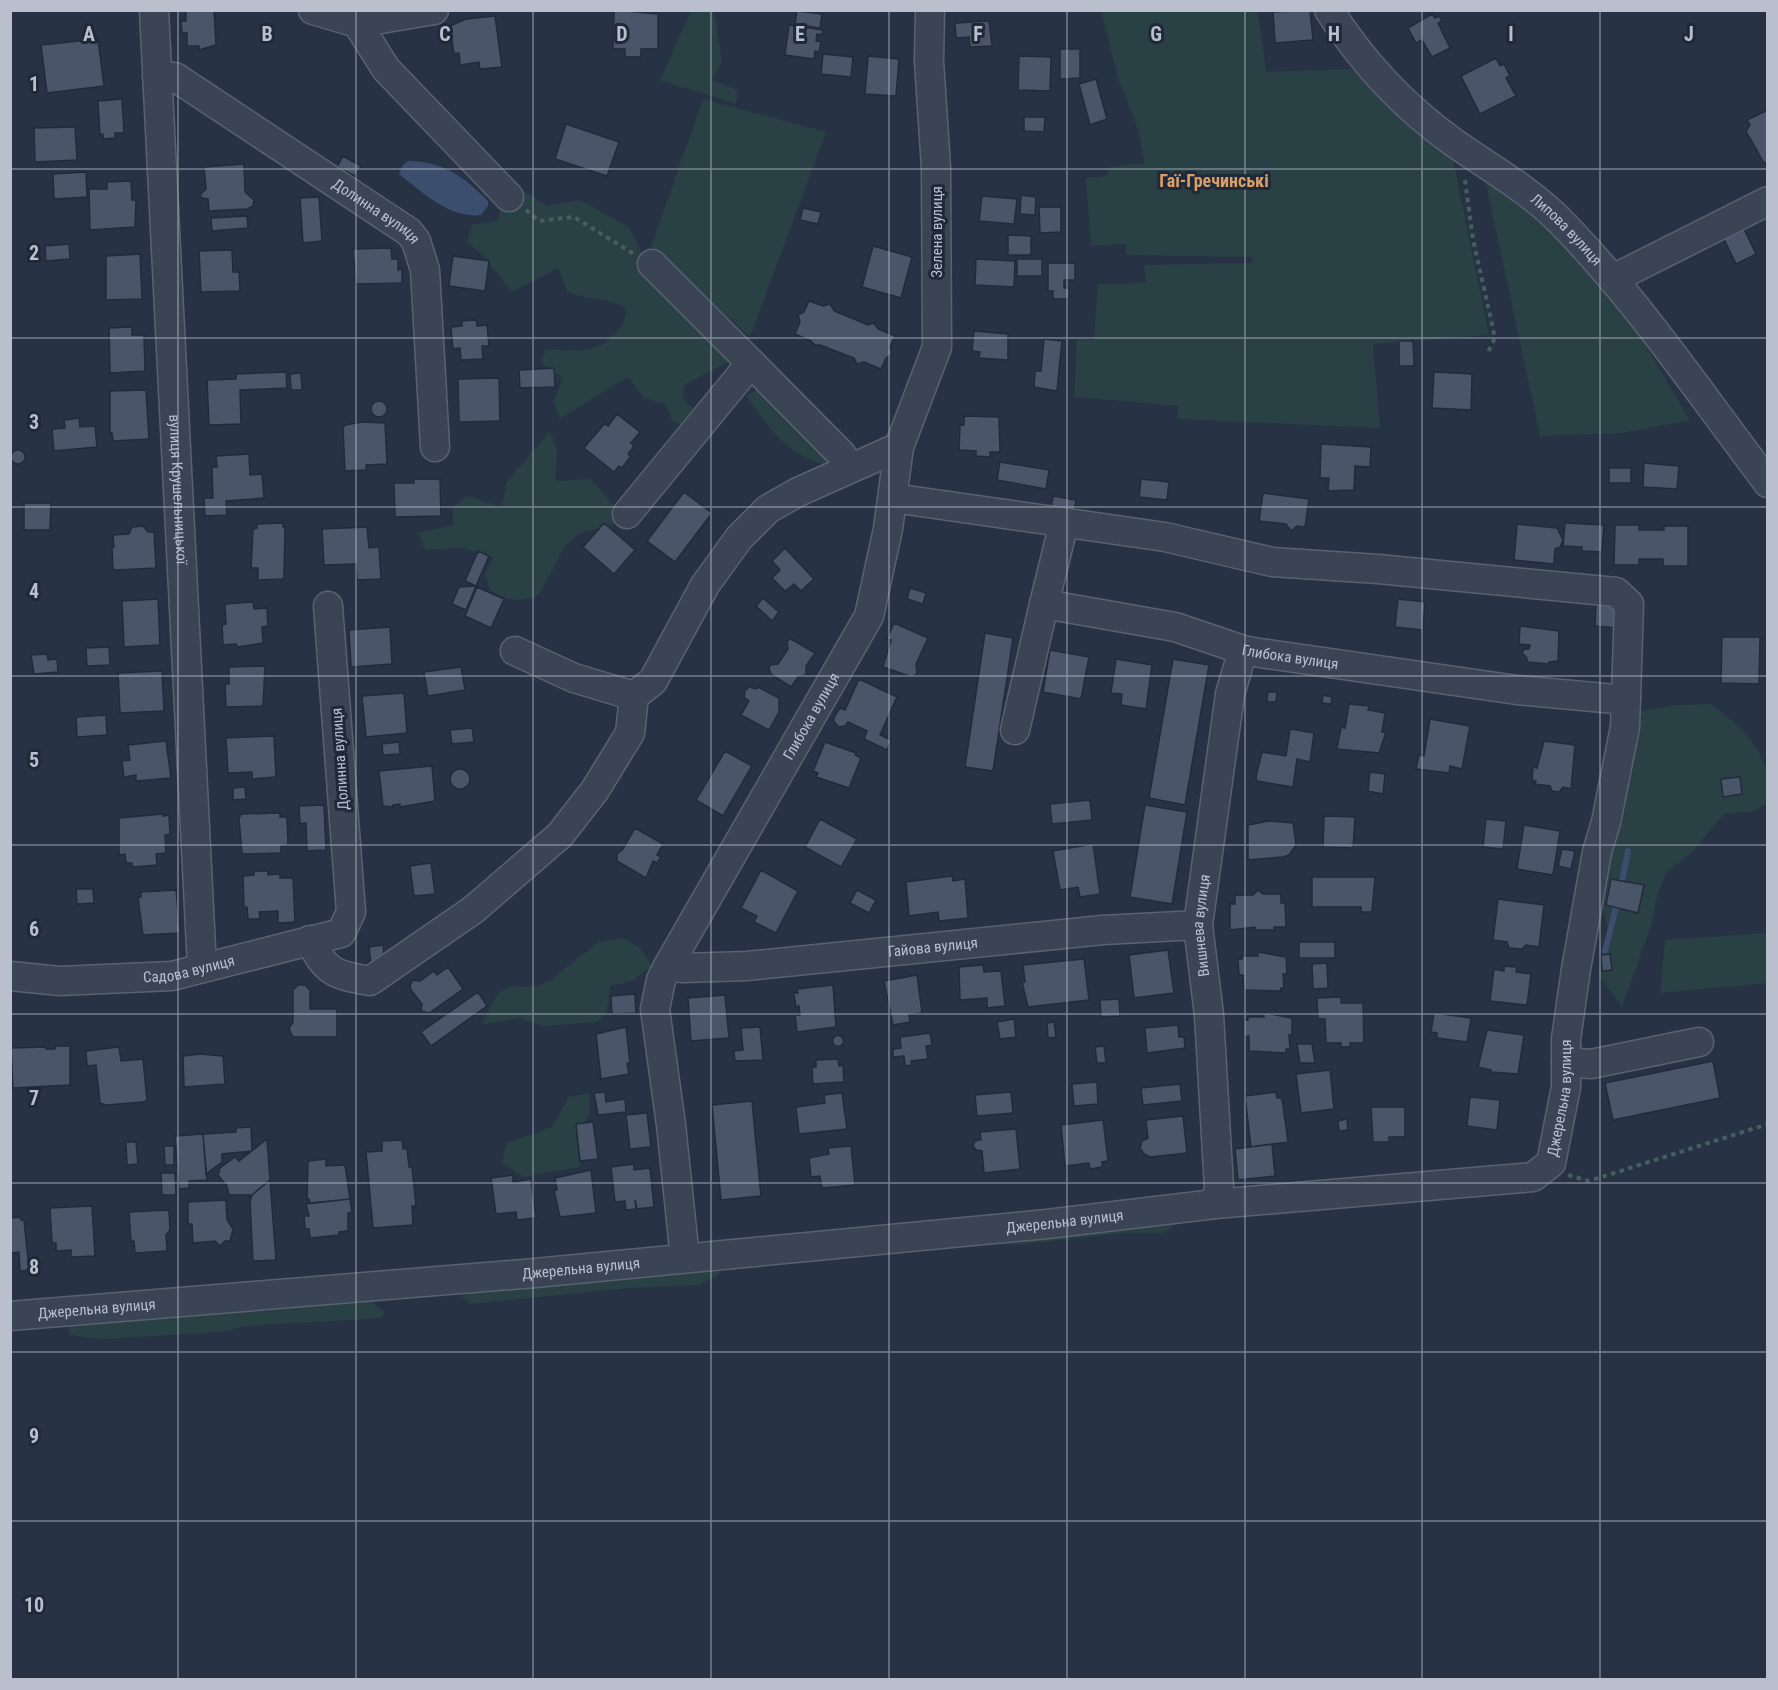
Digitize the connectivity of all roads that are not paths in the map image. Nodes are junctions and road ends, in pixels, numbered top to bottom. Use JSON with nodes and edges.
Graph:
{"nodes":[{"id":1,"x":154,"y":10,"type":"edge"},
{"id":2,"x":313,"y":10,"type":"edge"},
{"id":3,"x":434,"y":10,"type":"edge"},
{"id":4,"x":930,"y":10,"type":"edge"},
{"id":5,"x":1329,"y":10,"type":"edge"},
{"id":6,"x":357,"y":22,"type":"junction"},
{"id":7,"x":157,"y":78,"type":"junction"},
{"id":8,"x":510,"y":196,"type":"road end"},
{"id":9,"x":1767,"y":201,"type":"edge"},
{"id":10,"x":651,"y":264,"type":"road end"},
{"id":11,"x":1613,"y":279,"type":"junction"},
{"id":12,"x":751,"y":363,"type":"junction"},
{"id":13,"x":435,"y":447,"type":"dead end"},
{"id":14,"x":898,"y":447,"type":"junction"},
{"id":15,"x":849,"y":468,"type":"junction"},
{"id":16,"x":1767,"y":483,"type":"edge"},
{"id":17,"x":893,"y":498,"type":"junction"},
{"id":18,"x":627,"y":514,"type":"dead end"},
{"id":19,"x":1064,"y":523,"type":"junction"},
{"id":20,"x":1044,"y":604,"type":"junction"},
{"id":21,"x":328,"y":606,"type":"dead end"},
{"id":22,"x":1243,"y":650,"type":"junction"},
{"id":23,"x":515,"y":651,"type":"dead end"},
{"id":24,"x":634,"y":696,"type":"junction"},
{"id":25,"x":1626,"y":700,"type":"junction"},
{"id":26,"x":1015,"y":730,"type":"dead end"},
{"id":27,"x":351,"y":912,"type":"joint"},
{"id":28,"x":1198,"y":925,"type":"junction"},
{"id":29,"x":310,"y":940,"type":"junction"},
{"id":30,"x":668,"y":966,"type":"junction"},
{"id":31,"x":202,"y":968,"type":"junction"},
{"id":32,"x":10,"y":976,"type":"edge"},
{"id":33,"x":1699,"y":1042,"type":"dead end"},
{"id":34,"x":1566,"y":1062,"type":"junction"},
{"id":35,"x":1215,"y":1204,"type":"junction"},
{"id":36,"x":685,"y":1258,"type":"junction"},
{"id":37,"x":10,"y":1316,"type":"edge"}],
"edges":[{"from":1,"to":7,"type":"street","name":"вулиця Крушельницької"},
{"from":2,"to":6,"type":"street"},
{"from":3,"to":6,"type":"street"},
{"from":4,"to":14,"type":"street","name":"Зелена вулиця"},
{"from":5,"to":11,"type":"street","name":"Липова вулиця"},
{"from":6,"to":8,"type":"street"},
{"from":7,"to":13,"type":"street","name":"Долинна вулиця"},
{"from":7,"to":31,"type":"street","name":"вулиця Крушельницької"},
{"from":9,"to":11,"type":"street"},
{"from":10,"to":12,"type":"street"},
{"from":11,"to":16,"type":"street","name":"Липова вулиця"},
{"from":12,"to":15,"type":"street"},
{"from":12,"to":18,"type":"street"},
{"from":14,"to":15,"type":"street"},
{"from":14,"to":17,"type":"street","name":"Глибока вулиця"},
{"from":15,"to":24,"type":"street"},
{"from":17,"to":19,"type":"street"},
{"from":17,"to":30,"type":"street","name":"Глибока вулиця"},
{"from":19,"to":20,"type":"street"},
{"from":19,"to":25,"type":"street","name":"Джерельна вулиця"},
{"from":20,"to":22,"type":"street","name":"Глибока вулиця"},
{"from":20,"to":26,"type":"street"},
{"from":21,"to":27,"type":"street","name":"Долинна вулиця"},
{"from":22,"to":25,"type":"street","name":"Глибока вулиця"},
{"from":22,"to":28,"type":"street","name":"Вишнева вулиця"},
{"from":23,"to":24,"type":"street"},
{"from":24,"to":29,"type":"street"},
{"from":25,"to":34,"type":"street","name":"Джерельна вулиця"},
{"from":27,"to":29,"type":"street","name":"Садова вулиця"},
{"from":28,"to":30,"type":"street","name":"Гайова вулиця"},
{"from":28,"to":35,"type":"street","name":"Вишнева вулиця"},
{"from":29,"to":31,"type":"street","name":"Садова вулиця"},
{"from":30,"to":36,"type":"street","name":"Глибока вулиця"},
{"from":31,"to":32,"type":"street","name":"Садова вулиця"},
{"from":33,"to":34,"type":"street"},
{"from":34,"to":35,"type":"street","name":"Джерельна вулиця"},
{"from":35,"to":36,"type":"street","name":"Джерельна вулиця"},
{"from":36,"to":37,"type":"street","name":"Джерельна вулиця"}]}
